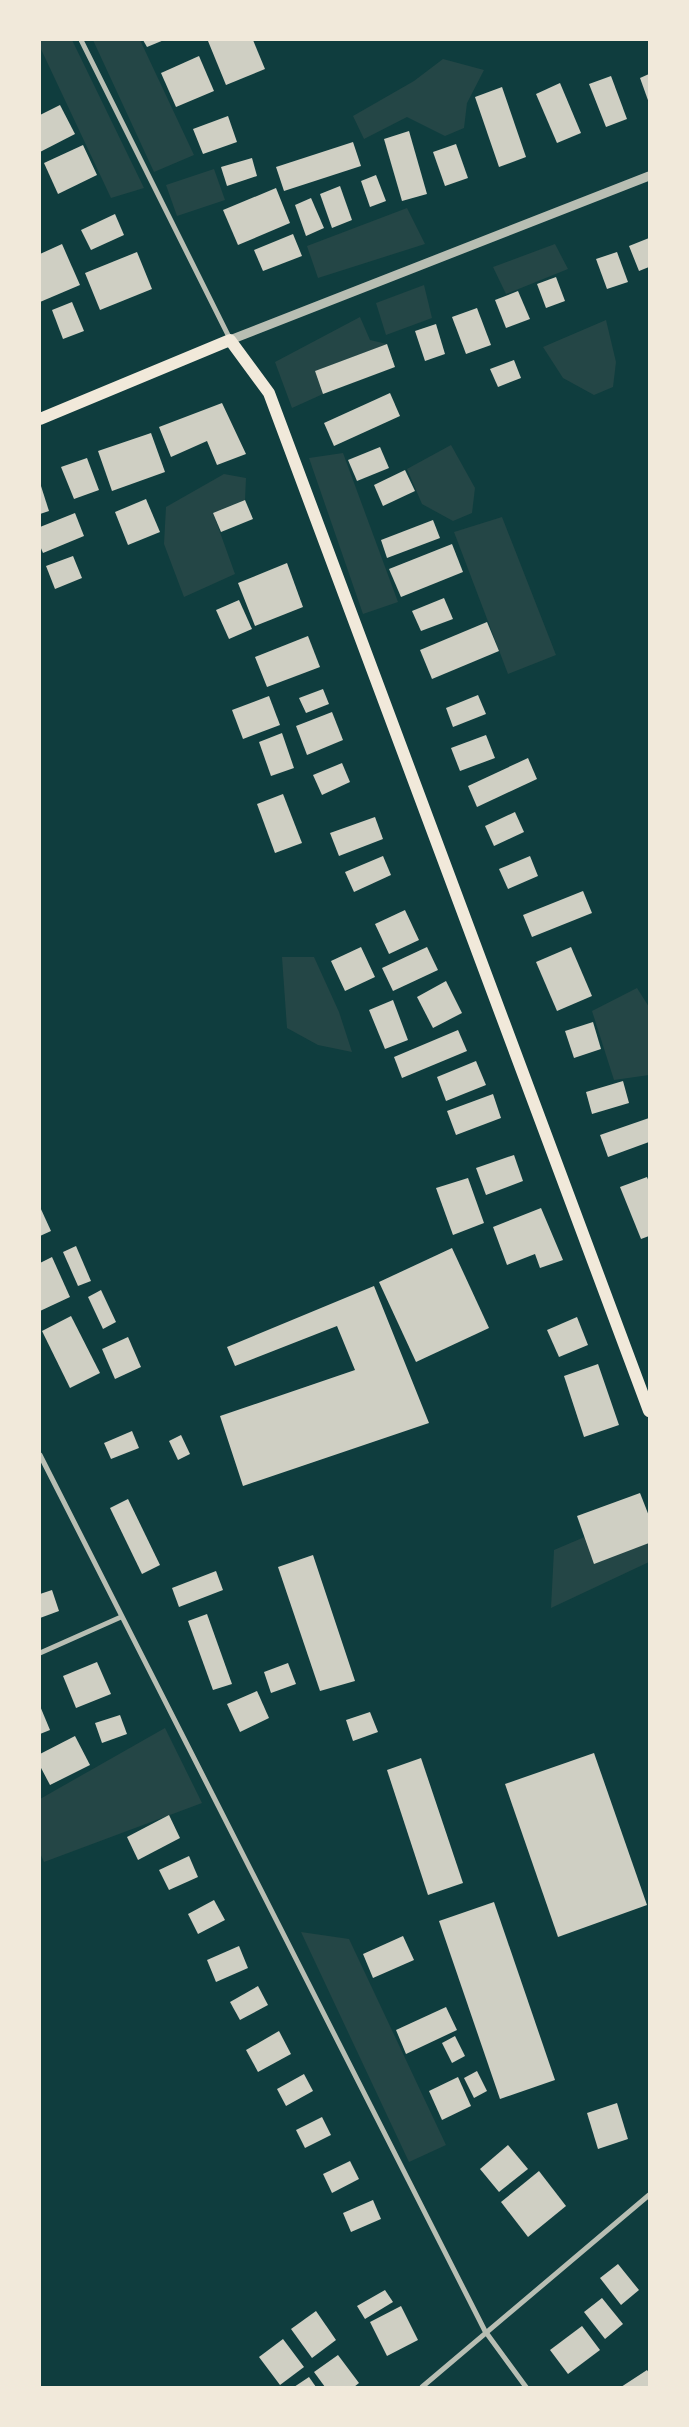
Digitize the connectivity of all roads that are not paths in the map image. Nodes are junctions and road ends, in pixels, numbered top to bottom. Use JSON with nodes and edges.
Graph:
{"nodes":[{"id":1,"x":80,"y":40,"type":"edge"},
{"id":2,"x":649,"y":176,"type":"edge"},
{"id":3,"x":230,"y":340,"type":"junction"},
{"id":4,"x":40,"y":418,"type":"edge"},
{"id":5,"x":649,"y":1411,"type":"edge"},
{"id":6,"x":40,"y":1455,"type":"edge"},
{"id":7,"x":121,"y":1617,"type":"junction"},
{"id":8,"x":40,"y":1653,"type":"edge"},
{"id":9,"x":649,"y":2195,"type":"edge"},
{"id":10,"x":486,"y":2332,"type":"junction"},
{"id":11,"x":422,"y":2387,"type":"edge"},
{"id":12,"x":526,"y":2387,"type":"edge"}],
"edges":[{"from":1,"to":3,"type":"street"},
{"from":2,"to":3,"type":"street"},
{"from":3,"to":4,"type":"main road"},
{"from":3,"to":5,"type":"main road"},
{"from":6,"to":7,"type":"street"},
{"from":7,"to":8,"type":"street"},
{"from":7,"to":10,"type":"street"},
{"from":9,"to":10,"type":"street"},
{"from":10,"to":11,"type":"street"},
{"from":10,"to":12,"type":"street"}]}
